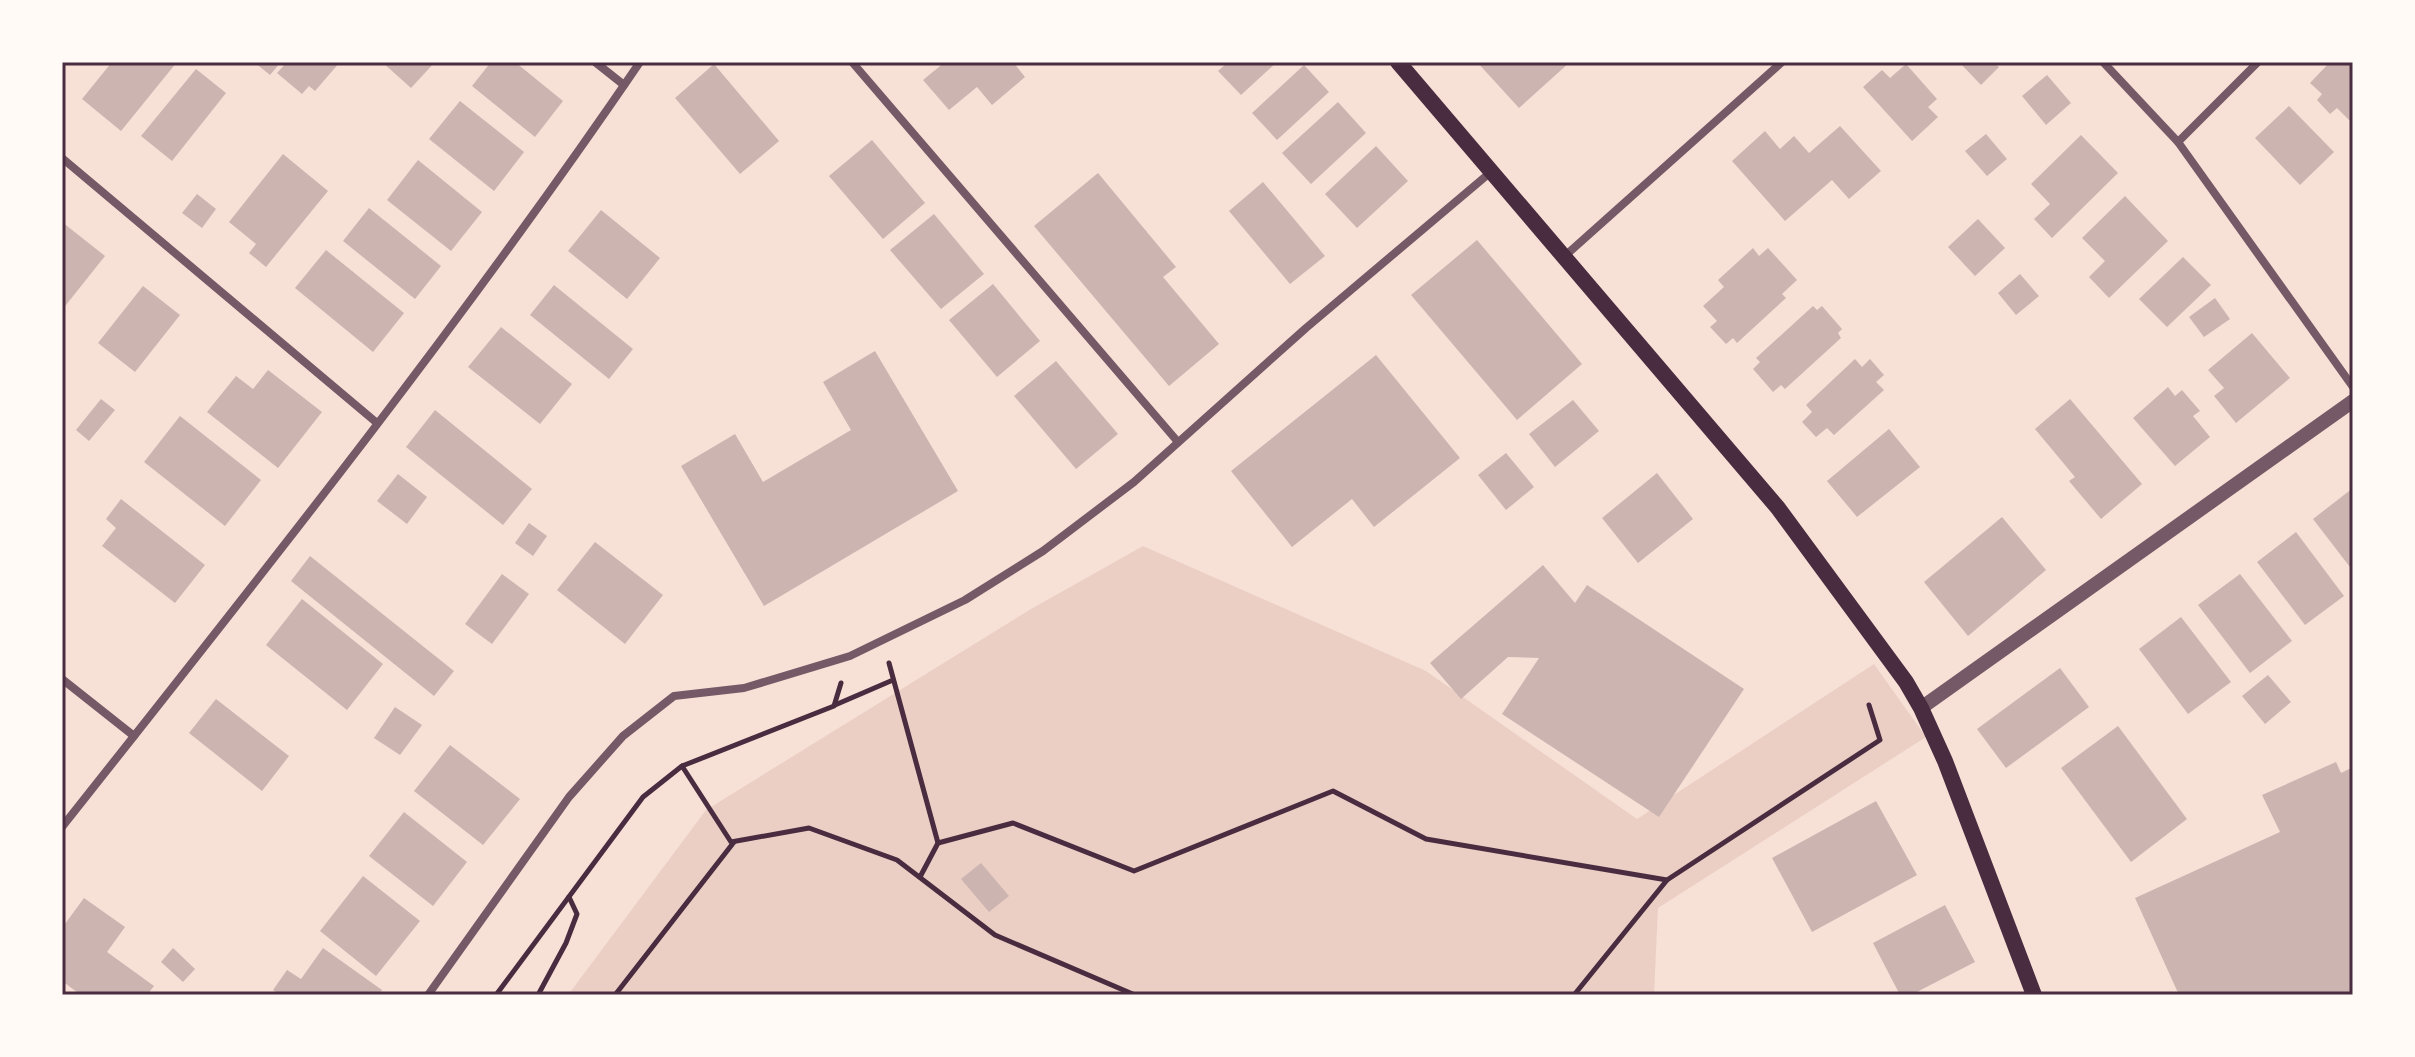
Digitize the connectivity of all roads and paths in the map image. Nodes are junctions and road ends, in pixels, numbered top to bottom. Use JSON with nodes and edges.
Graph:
{"nodes":[{"id":1,"x":595,"y":62,"type":"edge"},
{"id":2,"x":640,"y":62,"type":"edge"},
{"id":3,"x":852,"y":62,"type":"edge"},
{"id":4,"x":1398,"y":62,"type":"edge"},
{"id":5,"x":1782,"y":62,"type":"edge"},
{"id":6,"x":2103,"y":62,"type":"edge"},
{"id":7,"x":2258,"y":62,"type":"edge"},
{"id":8,"x":624,"y":85,"type":"junction"},
{"id":9,"x":2178,"y":142,"type":"junction"},
{"id":10,"x":62,"y":158,"type":"edge"},
{"id":11,"x":1493,"y":170,"type":"junction"},
{"id":12,"x":1566,"y":255,"type":"junction"},
{"id":13,"x":2353,"y":387,"type":"edge"},
{"id":14,"x":2353,"y":401,"type":"edge"},
{"id":15,"x":377,"y":423,"type":"junction"},
{"id":16,"x":1178,"y":442,"type":"junction"},
{"id":17,"x":883,"y":640,"type":"junction"},
{"id":18,"x":850,"y":656,"type":"junction"},
{"id":19,"x":62,"y":679,"type":"edge"},
{"id":20,"x":893,"y":680,"type":"junction"},
{"id":21,"x":1869,"y":705,"type":"dead end"},
{"id":22,"x":834,"y":706,"type":"junction"},
{"id":23,"x":1921,"y":708,"type":"junction"},
{"id":24,"x":134,"y":736,"type":"junction"},
{"id":25,"x":682,"y":766,"type":"junction"},
{"id":26,"x":62,"y":827,"type":"edge"},
{"id":27,"x":734,"y":841,"type":"junction"},
{"id":28,"x":938,"y":843,"type":"junction"},
{"id":29,"x":920,"y":877,"type":"junction"},
{"id":30,"x":1667,"y":880,"type":"junction"},
{"id":31,"x":569,"y":897,"type":"junction"},
{"id":32,"x":428,"y":995,"type":"edge"},
{"id":33,"x":496,"y":995,"type":"edge"},
{"id":34,"x":538,"y":995,"type":"edge"},
{"id":35,"x":615,"y":995,"type":"edge"},
{"id":36,"x":1135,"y":995,"type":"edge"},
{"id":37,"x":1574,"y":995,"type":"edge"},
{"id":38,"x":2034,"y":995,"type":"edge"}],
"edges":[{"from":1,"to":8,"type":"street"},
{"from":2,"to":8,"type":"street"},
{"from":3,"to":16,"type":"street"},
{"from":4,"to":11,"type":"main road"},
{"from":5,"to":12,"type":"street"},
{"from":6,"to":9,"type":"street"},
{"from":7,"to":9,"type":"street"},
{"from":8,"to":15,"type":"street"},
{"from":9,"to":13,"type":"street"},
{"from":10,"to":15,"type":"street"},
{"from":11,"to":12,"type":"main road"},
{"from":11,"to":16,"type":"street"},
{"from":12,"to":23,"type":"main road"},
{"from":14,"to":23,"type":"street"},
{"from":15,"to":24,"type":"street"},
{"from":16,"to":17,"type":"street"},
{"from":17,"to":18,"type":"street"},
{"from":17,"to":20,"type":"path"},
{"from":18,"to":22,"type":"path"},
{"from":18,"to":32,"type":"street"},
{"from":19,"to":24,"type":"street"},
{"from":20,"to":22,"type":"path"},
{"from":20,"to":28,"type":"path"},
{"from":21,"to":30,"type":"path"},
{"from":22,"to":25,"type":"path"},
{"from":23,"to":38,"type":"main road"},
{"from":24,"to":26,"type":"street"},
{"from":25,"to":27,"type":"path"},
{"from":25,"to":31,"type":"path"},
{"from":27,"to":29,"type":"path"},
{"from":27,"to":35,"type":"path"},
{"from":28,"to":29,"type":"path"},
{"from":28,"to":30,"type":"path"},
{"from":29,"to":36,"type":"path"},
{"from":30,"to":37,"type":"path"},
{"from":31,"to":33,"type":"path"},
{"from":31,"to":34,"type":"path"}]}
